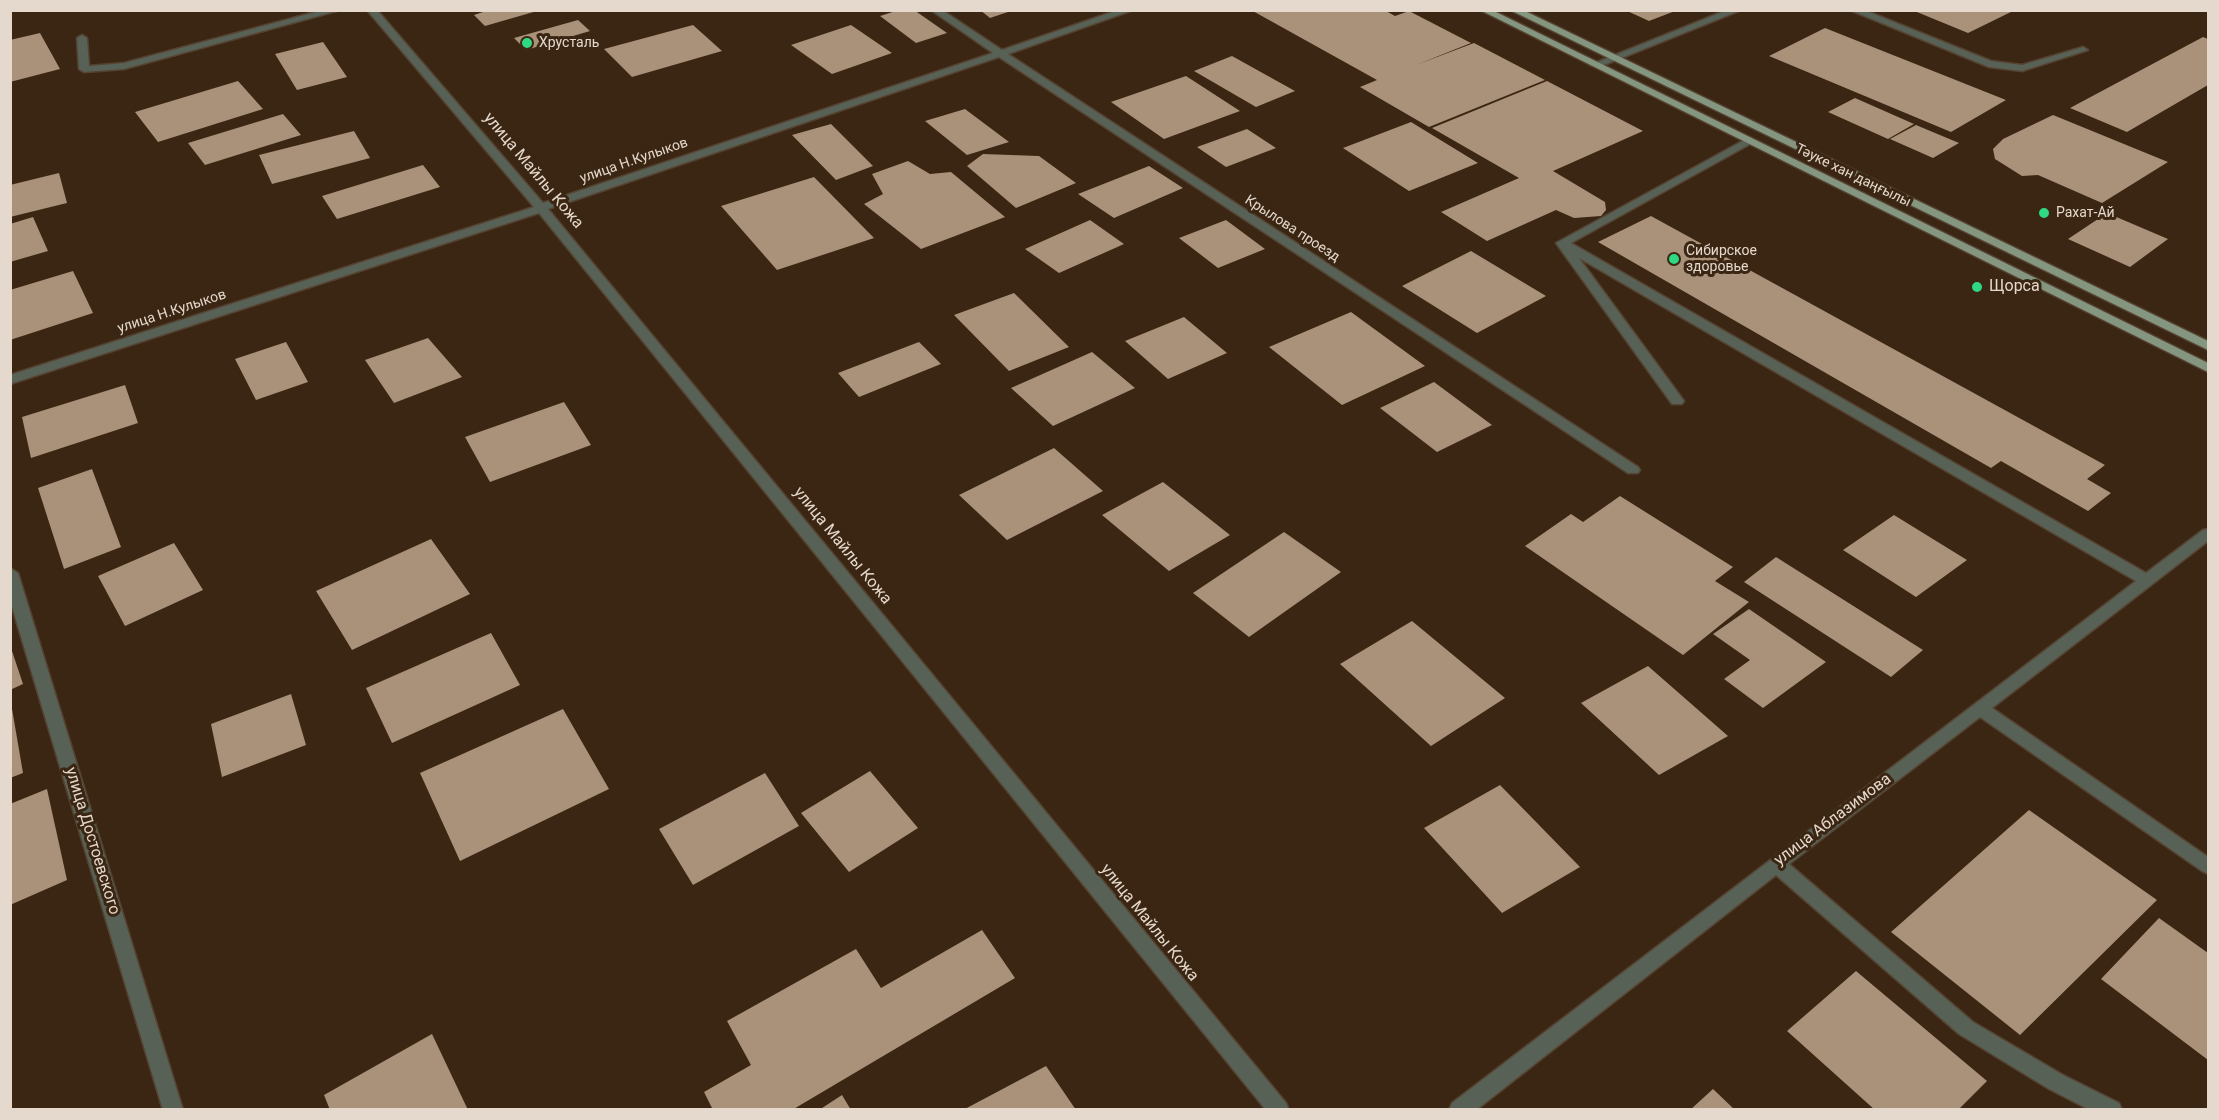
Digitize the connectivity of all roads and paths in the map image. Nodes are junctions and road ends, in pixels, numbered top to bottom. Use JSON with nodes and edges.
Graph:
{"nodes":[{"id":1,"x":336,"y":10,"type":"edge"},
{"id":2,"x":371,"y":10,"type":"edge"},
{"id":3,"x":935,"y":10,"type":"edge"},
{"id":4,"x":1129,"y":10,"type":"edge"},
{"id":5,"x":1484,"y":10,"type":"edge"},
{"id":6,"x":1514,"y":10,"type":"edge"},
{"id":7,"x":1737,"y":10,"type":"edge"},
{"id":8,"x":1854,"y":10,"type":"edge"},
{"id":9,"x":82,"y":38,"type":"dead end"},
{"id":10,"x":2083,"y":50,"type":"dead end"},
{"id":11,"x":999,"y":55,"type":"junction"},
{"id":12,"x":1614,"y":58,"type":"junction"},
{"id":13,"x":1595,"y":65,"type":"junction"},
{"id":14,"x":1748,"y":141,"type":"junction"},
{"id":15,"x":541,"y":208,"type":"junction"},
{"id":16,"x":1562,"y":243,"type":"junction"},
{"id":17,"x":2208,"y":346,"type":"edge"},
{"id":18,"x":2208,"y":368,"type":"edge"},
{"id":19,"x":10,"y":380,"type":"edge"},
{"id":20,"x":1677,"y":401,"type":"dead end"},
{"id":21,"x":1633,"y":470,"type":"dead end"},
{"id":22,"x":2208,"y":534,"type":"edge"},
{"id":23,"x":10,"y":573,"type":"edge"},
{"id":24,"x":2147,"y":581,"type":"junction"},
{"id":25,"x":1980,"y":708,"type":"junction"},
{"id":26,"x":1776,"y":864,"type":"junction"},
{"id":27,"x":2208,"y":866,"type":"edge"},
{"id":28,"x":173,"y":1110,"type":"edge"},
{"id":29,"x":1279,"y":1110,"type":"edge"},
{"id":30,"x":1459,"y":1110,"type":"edge"},
{"id":31,"x":2112,"y":1110,"type":"edge"}],
"edges":[{"from":1,"to":9,"type":"street"},
{"from":2,"to":15,"type":"street","name":"улица Майлы Кожа"},
{"from":3,"to":11,"type":"street","name":"Крылова проезд"},
{"from":4,"to":11,"type":"street","name":"улица Н.Кулыков"},
{"from":5,"to":13,"type":"main road","name":"Тәуке хан даңғылы"},
{"from":6,"to":12,"type":"main road","name":"Тәуке хан даңғылы"},
{"from":7,"to":12,"type":"street"},
{"from":8,"to":10,"type":"street"},
{"from":11,"to":15,"type":"street","name":"улица Н.Кулыков"},
{"from":11,"to":21,"type":"street","name":"Крылова проезд"},
{"from":12,"to":13,"type":"street"},
{"from":12,"to":17,"type":"main road","name":"Тәуке хан даңғылы"},
{"from":13,"to":14,"type":"main road","name":"Тәуке хан даңғылы"},
{"from":14,"to":16,"type":"street"},
{"from":14,"to":18,"type":"main road","name":"Тәуке хан даңғылы"},
{"from":15,"to":19,"type":"street","name":"улица Н.Кулыков"},
{"from":15,"to":29,"type":"street","name":"улица Майлы Кожа"},
{"from":16,"to":20,"type":"street"},
{"from":16,"to":24,"type":"street"},
{"from":22,"to":24,"type":"street","name":"улица Аблазимова"},
{"from":23,"to":28,"type":"street","name":"улица Достоевского"},
{"from":24,"to":25,"type":"street","name":"улица Аблазимова"},
{"from":25,"to":26,"type":"street","name":"улица Аблазимова"},
{"from":25,"to":27,"type":"street"},
{"from":26,"to":30,"type":"street","name":"улица Аблазимова"},
{"from":26,"to":31,"type":"street"}]}
